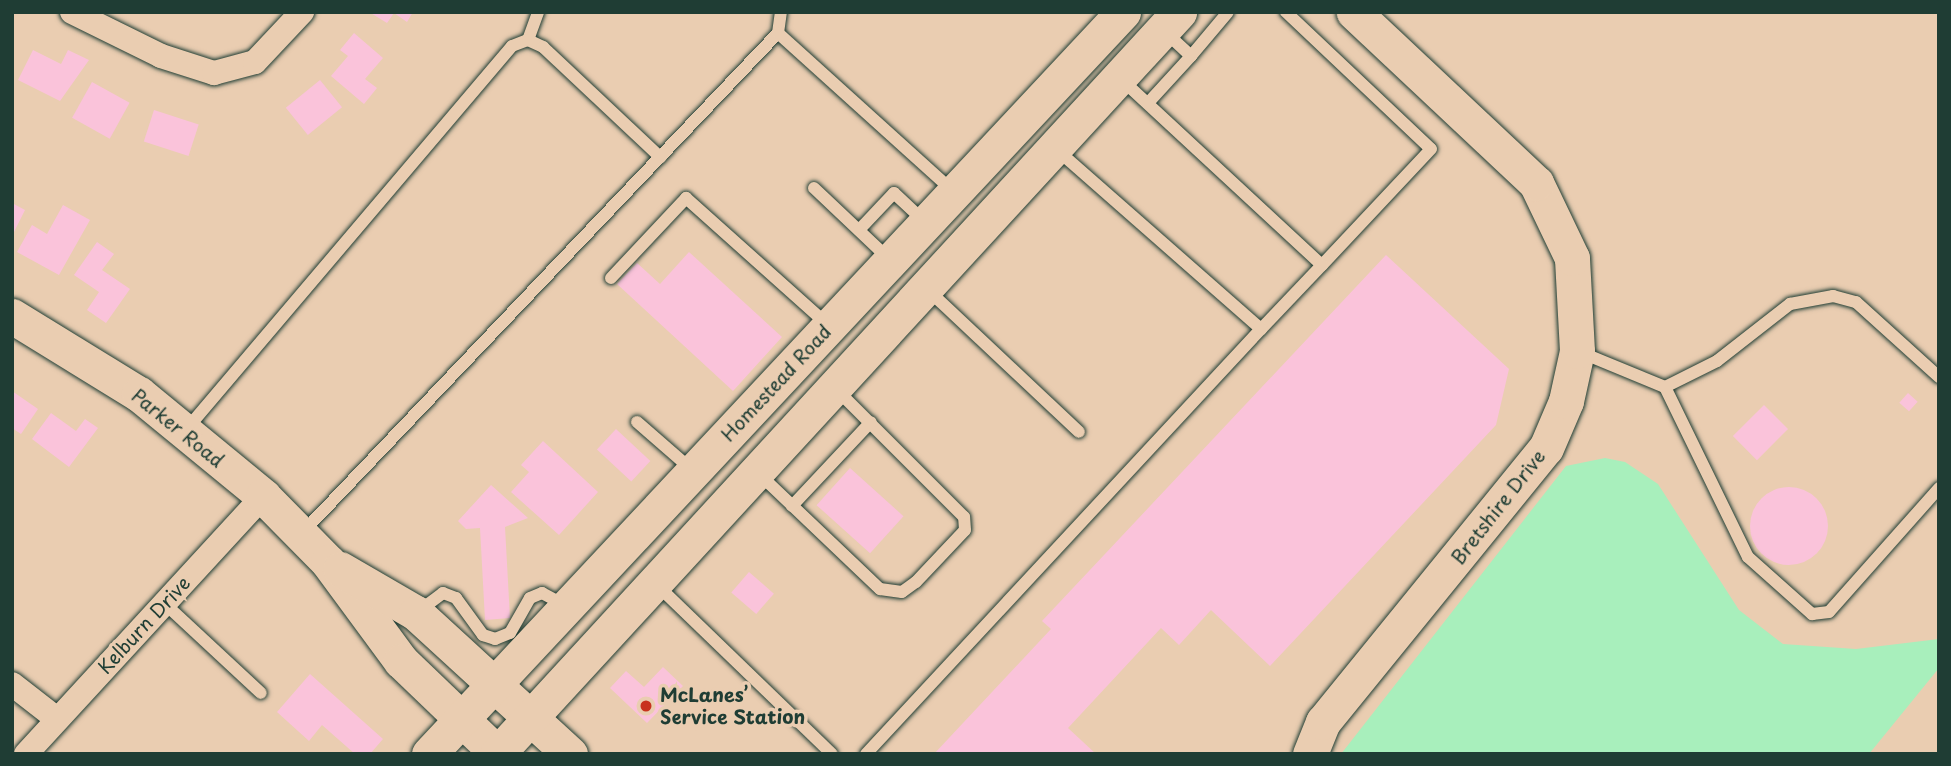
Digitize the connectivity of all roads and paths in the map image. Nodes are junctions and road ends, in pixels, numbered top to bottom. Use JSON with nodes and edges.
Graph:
{"nodes":[{"id":1,"x":72,"y":12,"type":"edge"},
{"id":2,"x":302,"y":12,"type":"edge"},
{"id":3,"x":538,"y":12,"type":"edge"},
{"id":4,"x":781,"y":12,"type":"edge"},
{"id":5,"x":1123,"y":12,"type":"edge"},
{"id":6,"x":1286,"y":12,"type":"edge"},
{"id":7,"x":1229,"y":13,"type":"edge"},
{"id":8,"x":1360,"y":14,"type":"edge"},
{"id":9,"x":1171,"y":21,"type":"edge"},
{"id":10,"x":778,"y":33,"type":"junction"},
{"id":11,"x":528,"y":40,"type":"junction"},
{"id":12,"x":1191,"y":56,"type":"junction"},
{"id":13,"x":1119,"y":77,"type":"junction"},
{"id":14,"x":1148,"y":103,"type":"junction"},
{"id":15,"x":1017,"y":125,"type":"junction"},
{"id":16,"x":1052,"y":150,"type":"junction"},
{"id":17,"x":660,"y":157,"type":"junction"},
{"id":18,"x":814,"y":188,"type":"dead end"},
{"id":19,"x":955,"y":192,"type":"junction"},
{"id":20,"x":926,"y":223,"type":"junction"},
{"id":21,"x":859,"y":230,"type":"junction"},
{"id":22,"x":891,"y":260,"type":"junction"},
{"id":23,"x":1322,"y":265,"type":"junction"},
{"id":24,"x":611,"y":278,"type":"dead end"},
{"id":25,"x":925,"y":288,"type":"junction"},
{"id":26,"x":12,"y":316,"type":"edge"},
{"id":27,"x":830,"y":326,"type":"junction"},
{"id":28,"x":1261,"y":330,"type":"junction"},
{"id":29,"x":1577,"y":351,"type":"junction"},
{"id":30,"x":1939,"y":377,"type":"edge"},
{"id":31,"x":834,"y":387,"type":"junction"},
{"id":32,"x":1665,"y":387,"type":"junction"},
{"id":33,"x":637,"y":422,"type":"dead end"},
{"id":34,"x":871,"y":422,"type":"junction"},
{"id":35,"x":185,"y":432,"type":"junction"},
{"id":36,"x":1079,"y":432,"type":"dead end"},
{"id":37,"x":694,"y":472,"type":"junction"},
{"id":38,"x":756,"y":472,"type":"junction"},
{"id":39,"x":1939,"y":488,"type":"edge"},
{"id":40,"x":263,"y":496,"type":"junction"},
{"id":41,"x":792,"y":506,"type":"junction"},
{"id":42,"x":300,"y":534,"type":"junction"},
{"id":43,"x":328,"y":562,"type":"junction"},
{"id":44,"x":654,"y":582,"type":"junction"},
{"id":45,"x":164,"y":603,"type":"junction"},
{"id":46,"x":568,"y":606,"type":"junction"},
{"id":47,"x":416,"y":613,"type":"junction"},
{"id":48,"x":496,"y":681,"type":"junction"},
{"id":49,"x":12,"y":684,"type":"edge"},
{"id":50,"x":261,"y":693,"type":"dead end"},
{"id":51,"x":463,"y":716,"type":"junction"},
{"id":52,"x":532,"y":716,"type":"junction"},
{"id":53,"x":57,"y":719,"type":"junction"},
{"id":54,"x":26,"y":754,"type":"edge"},
{"id":55,"x":429,"y":754,"type":"edge"},
{"id":56,"x":497,"y":754,"type":"edge"},
{"id":57,"x":570,"y":754,"type":"edge"},
{"id":58,"x":832,"y":754,"type":"edge"},
{"id":59,"x":866,"y":754,"type":"edge"},
{"id":60,"x":1310,"y":754,"type":"edge"}],
"edges":[{"from":1,"to":2,"type":"street"},
{"from":3,"to":11,"type":"lane"},
{"from":4,"to":10,"type":"lane"},
{"from":5,"to":15,"type":"main road","name":"Homestead Road"},
{"from":6,"to":23,"type":"lane"},
{"from":7,"to":12,"type":"lane"},
{"from":8,"to":29,"type":"main road","name":"Bretshire Drive"},
{"from":9,"to":12,"type":"lane"},
{"from":9,"to":13,"type":"main road"},
{"from":10,"to":17,"type":"lane"},
{"from":10,"to":19,"type":"lane"},
{"from":11,"to":17,"type":"lane"},
{"from":11,"to":35,"type":"lane"},
{"from":12,"to":14,"type":"lane"},
{"from":13,"to":14,"type":"lane"},
{"from":13,"to":16,"type":"main road"},
{"from":14,"to":23,"type":"lane"},
{"from":15,"to":16,"type":"main road"},
{"from":15,"to":19,"type":"main road","name":"Homestead Road"},
{"from":16,"to":25,"type":"main road"},
{"from":16,"to":28,"type":"lane"},
{"from":17,"to":42,"type":"lane"},
{"from":18,"to":21,"type":"lane"},
{"from":19,"to":20,"type":"main road","name":"Homestead Road"},
{"from":20,"to":21,"type":"lane"},
{"from":20,"to":22,"type":"main road","name":"Homestead Road"},
{"from":21,"to":22,"type":"lane"},
{"from":22,"to":27,"type":"main road","name":"Homestead Road"},
{"from":23,"to":28,"type":"lane"},
{"from":24,"to":27,"type":"lane"},
{"from":25,"to":31,"type":"main road"},
{"from":25,"to":36,"type":"lane"},
{"from":26,"to":35,"type":"main road","name":"Parker Road"},
{"from":27,"to":37,"type":"main road","name":"Homestead Road"},
{"from":28,"to":59,"type":"lane"},
{"from":29,"to":32,"type":"lane"},
{"from":29,"to":60,"type":"main road","name":"Bretshire Drive"},
{"from":30,"to":32,"type":"lane"},
{"from":31,"to":34,"type":"lane"},
{"from":31,"to":38,"type":"main road"},
{"from":32,"to":39,"type":"lane"},
{"from":33,"to":37,"type":"lane"},
{"from":34,"to":41,"type":"lane"},
{"from":34,"to":41,"type":"lane"},
{"from":35,"to":40,"type":"main road","name":"Parker Road"},
{"from":37,"to":46,"type":"main road","name":"Homestead Road"},
{"from":38,"to":41,"type":"lane"},
{"from":38,"to":44,"type":"main road"},
{"from":40,"to":42,"type":"main road","name":"Parker Road"},
{"from":40,"to":45,"type":"street","name":"Kelburn Drive"},
{"from":42,"to":43,"type":"main road","name":"Parker Road"},
{"from":43,"to":47,"type":"main road","name":"Parker Road"},
{"from":43,"to":51,"type":"main road","name":"Parker Road"},
{"from":44,"to":52,"type":"main road"},
{"from":44,"to":58,"type":"lane"},
{"from":45,"to":50,"type":"lane"},
{"from":45,"to":53,"type":"street","name":"Kelburn Drive"},
{"from":46,"to":47,"type":"lane"},
{"from":46,"to":48,"type":"main road","name":"Homestead Road"},
{"from":47,"to":48,"type":"main road","name":"Parker Road"},
{"from":48,"to":51,"type":"main road","name":"Homestead Road"},
{"from":48,"to":52,"type":"main road","name":"Parker Road"},
{"from":49,"to":53,"type":"street"},
{"from":51,"to":55,"type":"main road","name":"Homestead Road"},
{"from":51,"to":56,"type":"main road","name":"Parker Road"},
{"from":52,"to":56,"type":"main road"},
{"from":52,"to":57,"type":"main road","name":"Parker Road"},
{"from":53,"to":54,"type":"street","name":"Kelburn Drive"}]}
